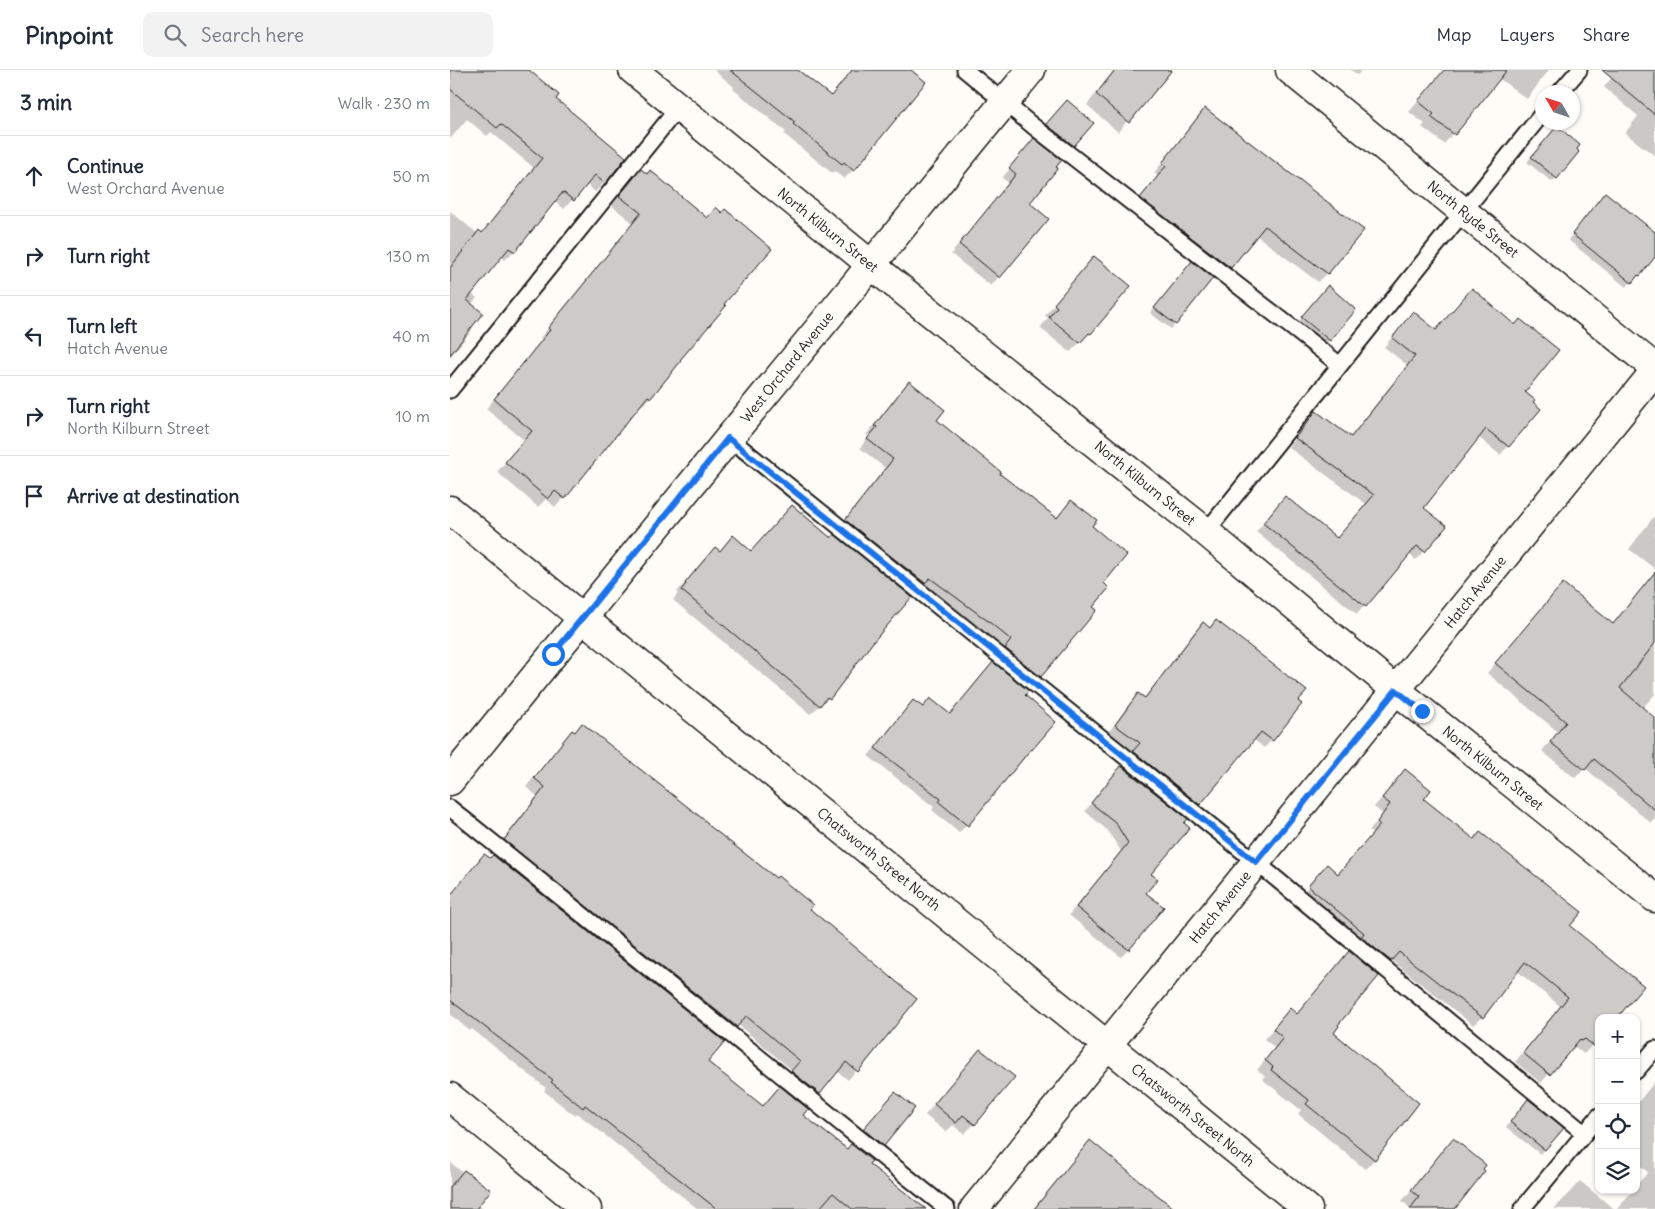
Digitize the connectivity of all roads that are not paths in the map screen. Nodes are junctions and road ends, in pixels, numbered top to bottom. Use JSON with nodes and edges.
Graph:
{"nodes":[{"id":1,"x":633,"y":70,"type":"edge"},
{"id":2,"x":965,"y":70,"type":"edge"},
{"id":3,"x":1031,"y":70,"type":"edge"},
{"id":4,"x":1290,"y":70,"type":"edge"},
{"id":5,"x":1579,"y":70,"type":"edge"},
{"id":6,"x":1566,"y":85,"type":"edge"},
{"id":7,"x":1004,"y":103,"type":"junction"},
{"id":8,"x":678,"y":108,"type":"junction"},
{"id":9,"x":1535,"y":123,"type":"edge"},
{"id":10,"x":1464,"y":211,"type":"junction"},
{"id":11,"x":871,"y":265,"type":"junction"},
{"id":12,"x":1340,"y":365,"type":"junction"},
{"id":13,"x":1655,"y":370,"type":"edge"},
{"id":14,"x":450,"y":390,"type":"edge"},
{"id":15,"x":728,"y":438,"type":"junction"},
{"id":16,"x":450,"y":510,"type":"edge"},
{"id":17,"x":1206,"y":532,"type":"junction"},
{"id":18,"x":583,"y":617,"type":"junction"},
{"id":19,"x":1396,"y":690,"type":"junction"},
{"id":20,"x":450,"y":781,"type":"edge"},
{"id":21,"x":450,"y":808,"type":"edge"},
{"id":22,"x":1256,"y":862,"type":"junction"},
{"id":23,"x":1655,"y":898,"type":"edge"},
{"id":24,"x":1107,"y":1045,"type":"junction"},
{"id":25,"x":1655,"y":1049,"type":"edge"},
{"id":26,"x":1640,"y":1066,"type":"edge"},
{"id":27,"x":450,"y":1097,"type":"edge"},
{"id":28,"x":1595,"y":1121,"type":"edge"},
{"id":29,"x":1584,"y":1133,"type":"junction"},
{"id":30,"x":587,"y":1209,"type":"edge"},
{"id":31,"x":946,"y":1209,"type":"edge"},
{"id":32,"x":974,"y":1209,"type":"edge"},
{"id":33,"x":1308,"y":1209,"type":"edge"},
{"id":34,"x":1522,"y":1209,"type":"edge"}],
"edges":[{"from":1,"to":8,"type":"street","name":"North Kilburn Street"},
{"from":2,"to":7,"type":"lane"},
{"from":3,"to":7,"type":"street","name":"West Orchard Avenue"},
{"from":4,"to":10,"type":"street","name":"North Ryde Street"},
{"from":5,"to":6,"type":"lane"},
{"from":7,"to":11,"type":"street","name":"West Orchard Avenue"},
{"from":7,"to":12,"type":"lane"},
{"from":8,"to":11,"type":"street","name":"North Kilburn Street"},
{"from":8,"to":14,"type":"lane"},
{"from":9,"to":10,"type":"lane"},
{"from":10,"to":12,"type":"lane"},
{"from":10,"to":13,"type":"street","name":"North Ryde Street"},
{"from":11,"to":15,"type":"street","name":"West Orchard Avenue"},
{"from":11,"to":17,"type":"street","name":"North Kilburn Street"},
{"from":12,"to":17,"type":"lane"},
{"from":13,"to":19,"type":"street","name":"Hatch Avenue"},
{"from":15,"to":18,"type":"street","name":"West Orchard Avenue"},
{"from":15,"to":22,"type":"lane"},
{"from":16,"to":18,"type":"street","name":"Chatsworth Street North"},
{"from":17,"to":19,"type":"street","name":"North Kilburn Street"},
{"from":18,"to":20,"type":"street","name":"West Orchard Avenue"},
{"from":18,"to":24,"type":"street","name":"Chatsworth Street North"},
{"from":19,"to":22,"type":"street","name":"Hatch Avenue"},
{"from":19,"to":23,"type":"street","name":"North Kilburn Street"},
{"from":21,"to":31,"type":"lane"},
{"from":22,"to":24,"type":"street","name":"Hatch Avenue"},
{"from":22,"to":29,"type":"lane"},
{"from":24,"to":32,"type":"street","name":"Hatch Avenue"},
{"from":24,"to":33,"type":"street","name":"Chatsworth Street North"},
{"from":25,"to":26,"type":"lane"},
{"from":27,"to":30,"type":"street"},
{"from":28,"to":29,"type":"lane"},
{"from":29,"to":34,"type":"lane"}]}
